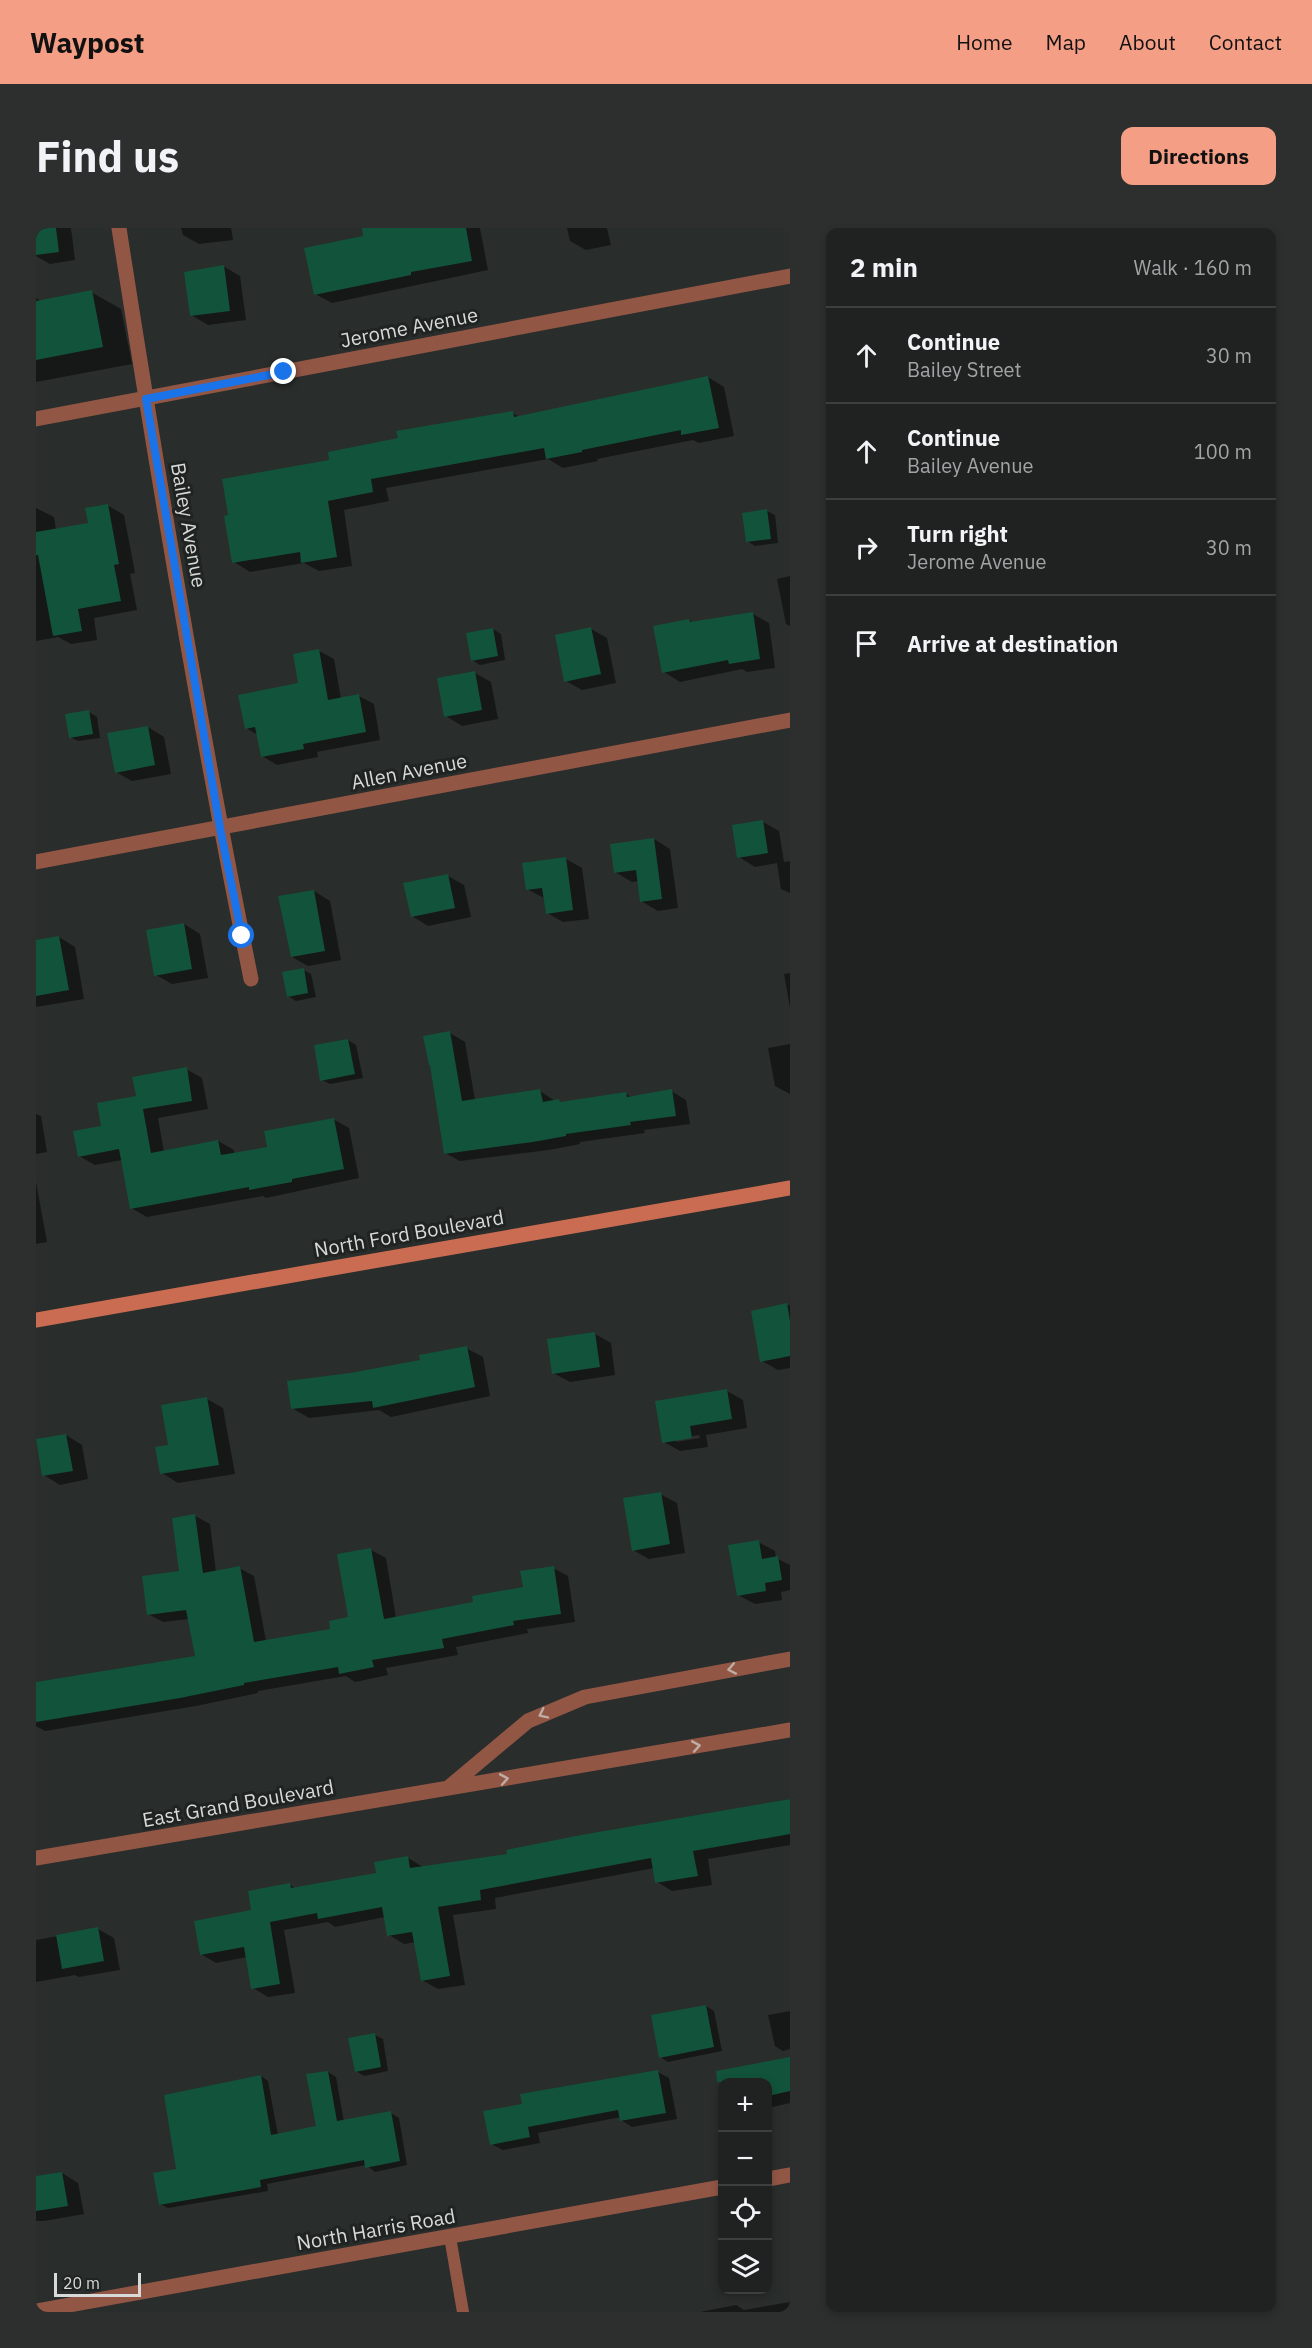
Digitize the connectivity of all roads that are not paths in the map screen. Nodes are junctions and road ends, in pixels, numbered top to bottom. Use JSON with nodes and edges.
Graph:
{"nodes":[{"id":1,"x":119,"y":228,"type":"edge"},
{"id":2,"x":790,"y":276,"type":"edge"},
{"id":3,"x":146,"y":399,"type":"junction"},
{"id":4,"x":36,"y":419,"type":"edge"},
{"id":5,"x":790,"y":720,"type":"edge"},
{"id":6,"x":220,"y":828,"type":"junction"},
{"id":7,"x":36,"y":862,"type":"edge"},
{"id":8,"x":251,"y":979,"type":"dead end"},
{"id":9,"x":790,"y":1188,"type":"edge"},
{"id":10,"x":36,"y":1320,"type":"edge"},
{"id":11,"x":790,"y":1659,"type":"edge"},
{"id":12,"x":790,"y":1730,"type":"edge"},
{"id":13,"x":446,"y":1789,"type":"junction"},
{"id":14,"x":36,"y":1858,"type":"edge"},
{"id":15,"x":790,"y":2175,"type":"edge"},
{"id":16,"x":772,"y":2178,"type":"edge"},
{"id":17,"x":718,"y":2188,"type":"edge"},
{"id":18,"x":450,"y":2237,"type":"junction"},
{"id":19,"x":36,"y":2311,"type":"edge"},
{"id":20,"x":463,"y":2312,"type":"edge"}],
"edges":[{"from":1,"to":3,"type":"street","name":"Bailey Avenue"},
{"from":2,"to":3,"type":"street","name":"Jerome Avenue"},
{"from":3,"to":4,"type":"street","name":"Jerome Avenue"},
{"from":3,"to":6,"type":"street","name":"Bailey Avenue"},
{"from":5,"to":6,"type":"street","name":"Allen Avenue"},
{"from":6,"to":7,"type":"street","name":"Allen Avenue"},
{"from":6,"to":8,"type":"street","name":"Bailey Avenue"},
{"from":9,"to":10,"type":"main road","name":"North Ford Boulevard"},
{"from":11,"to":13,"type":"street","one_way":true},
{"from":13,"to":12,"type":"street","name":"East Grand Boulevard","one_way":true},
{"from":13,"to":14,"type":"street","name":"East Grand Boulevard"},
{"from":15,"to":16,"type":"street"},
{"from":17,"to":18,"type":"street","name":"North Harris Road"},
{"from":18,"to":19,"type":"street","name":"North Harris Road"},
{"from":18,"to":20,"type":"lane"}]}
